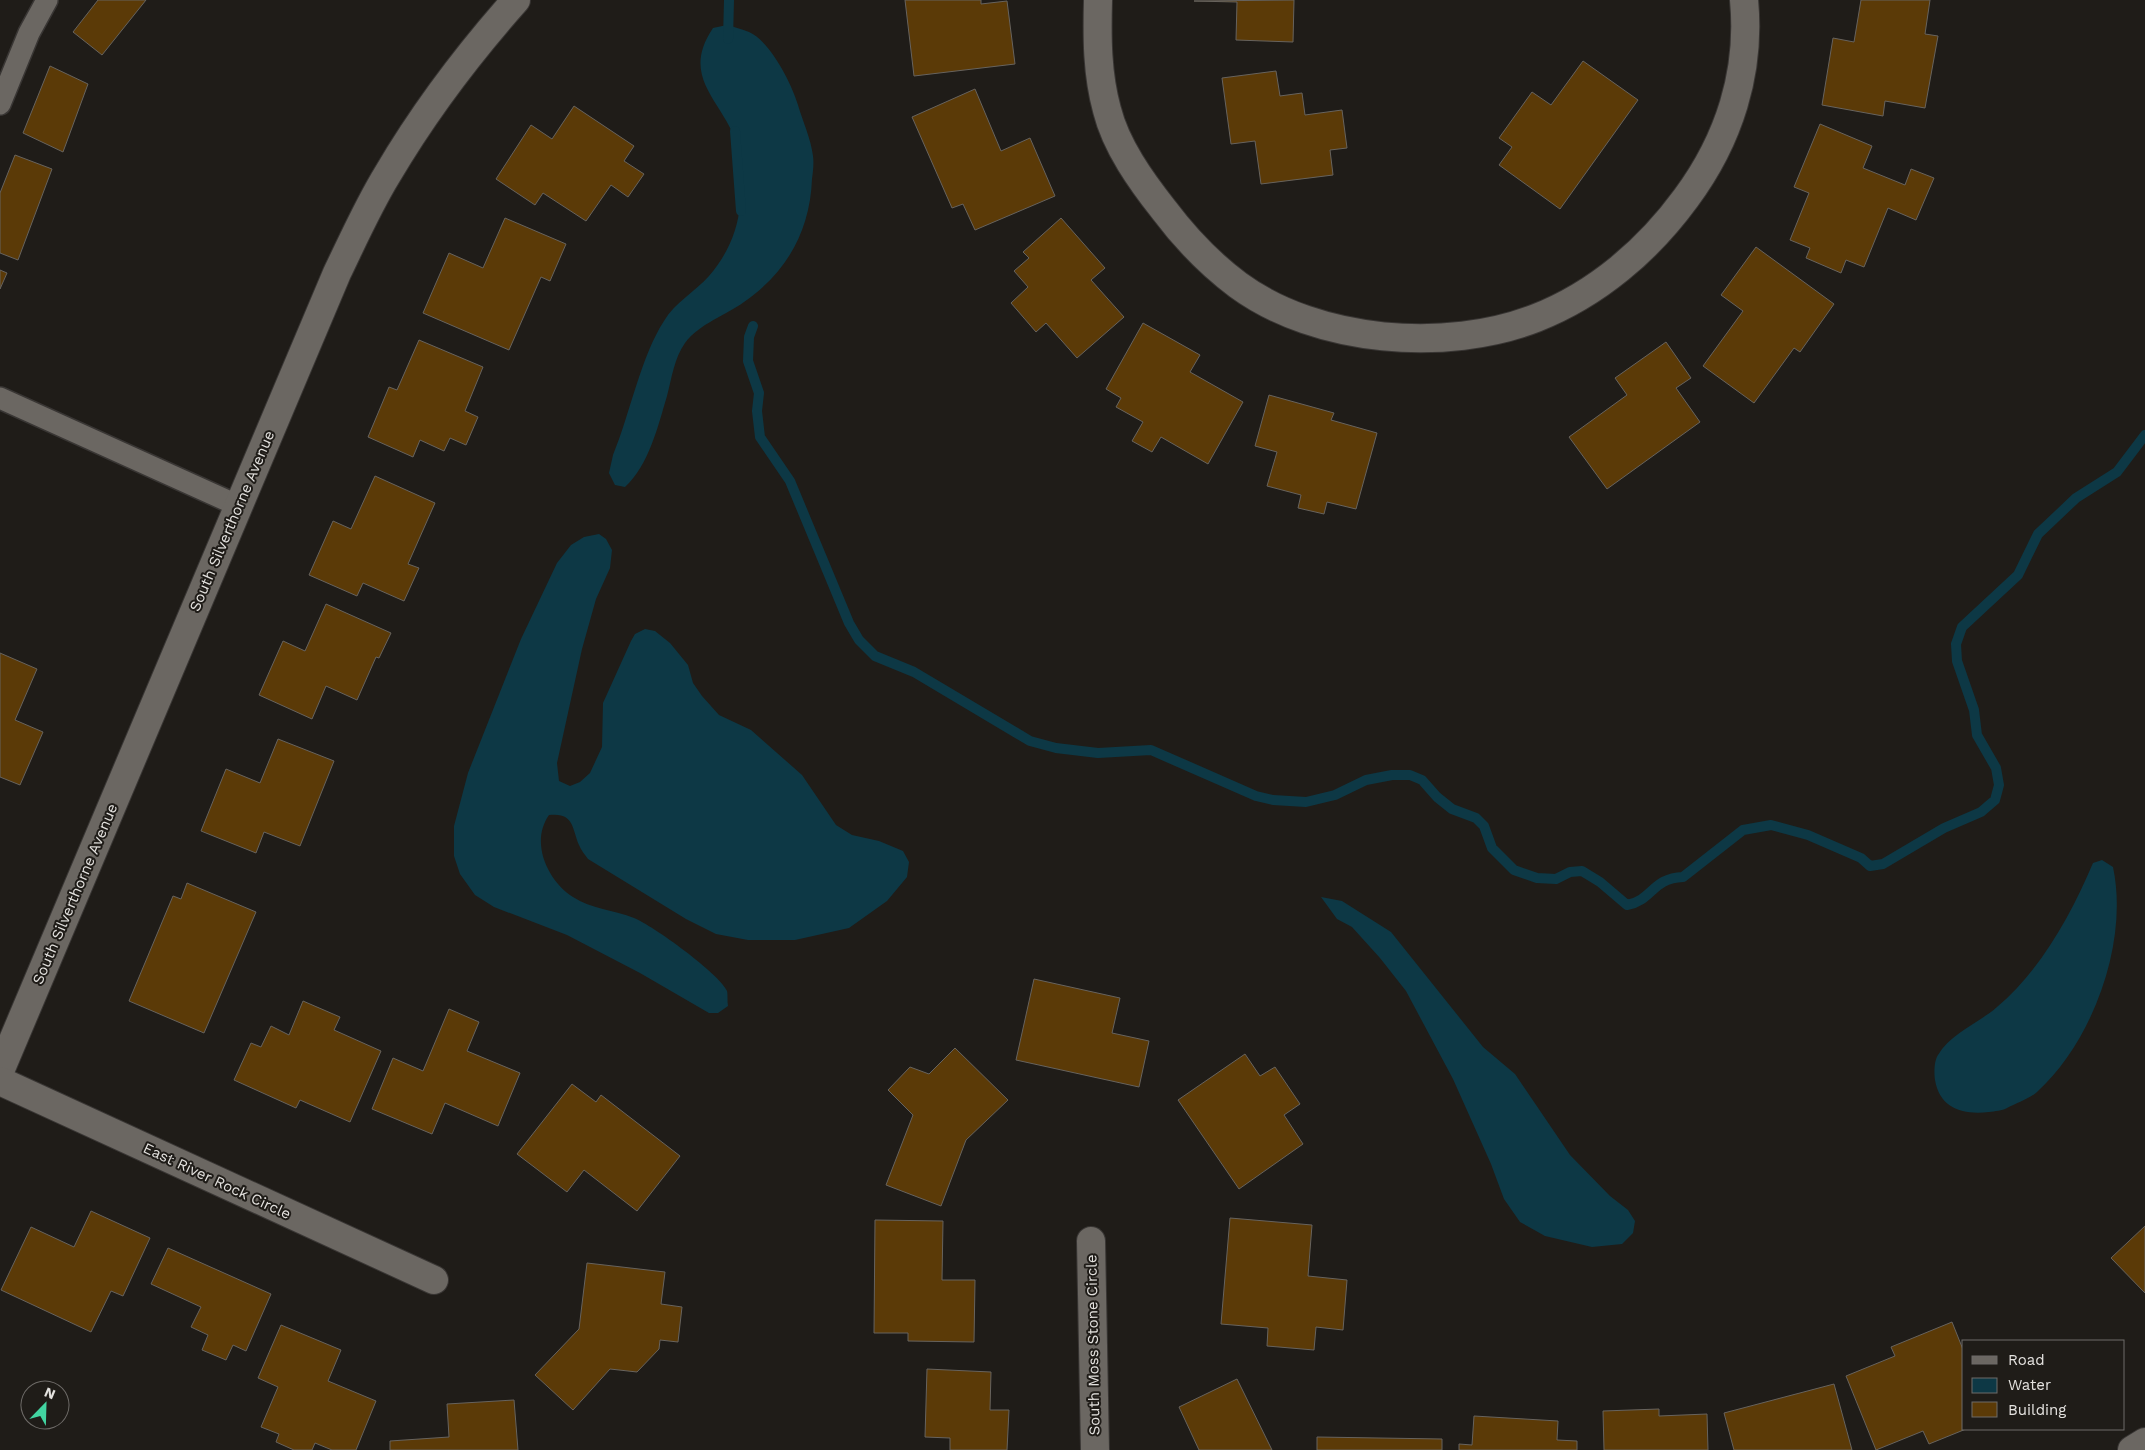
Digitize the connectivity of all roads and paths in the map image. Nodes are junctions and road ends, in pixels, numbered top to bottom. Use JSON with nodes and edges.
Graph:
{"nodes":[{"id":1,"x":47,"y":0,"type":"edge"},
{"id":2,"x":516,"y":0,"type":"edge"},
{"id":3,"x":1098,"y":0,"type":"edge"},
{"id":4,"x":1744,"y":0,"type":"edge"},
{"id":5,"x":0,"y":104,"type":"edge"},
{"id":6,"x":0,"y":398,"type":"edge"},
{"id":7,"x":238,"y":506,"type":"junction"},
{"id":8,"x":0,"y":1070,"type":"edge"},
{"id":9,"x":0,"y":1081,"type":"edge"},
{"id":10,"x":1091,"y":1240,"type":"dead end"},
{"id":11,"x":434,"y":1280,"type":"dead end"},
{"id":12,"x":2145,"y":1442,"type":"edge"},
{"id":13,"x":1094,"y":1450,"type":"edge"},
{"id":14,"x":2132,"y":1450,"type":"edge"}],
"edges":[{"from":1,"to":5,"type":"lane"},
{"from":2,"to":7,"type":"street","name":"South Silverthorne Avenue"},
{"from":3,"to":4,"type":"street"},
{"from":6,"to":7,"type":"lane"},
{"from":7,"to":8,"type":"street","name":"South Silverthorne Avenue"},
{"from":9,"to":11,"type":"street","name":"East River Rock Circle"},
{"from":10,"to":13,"type":"street","name":"South Moss Stone Circle"},
{"from":12,"to":14,"type":"street"}]}
